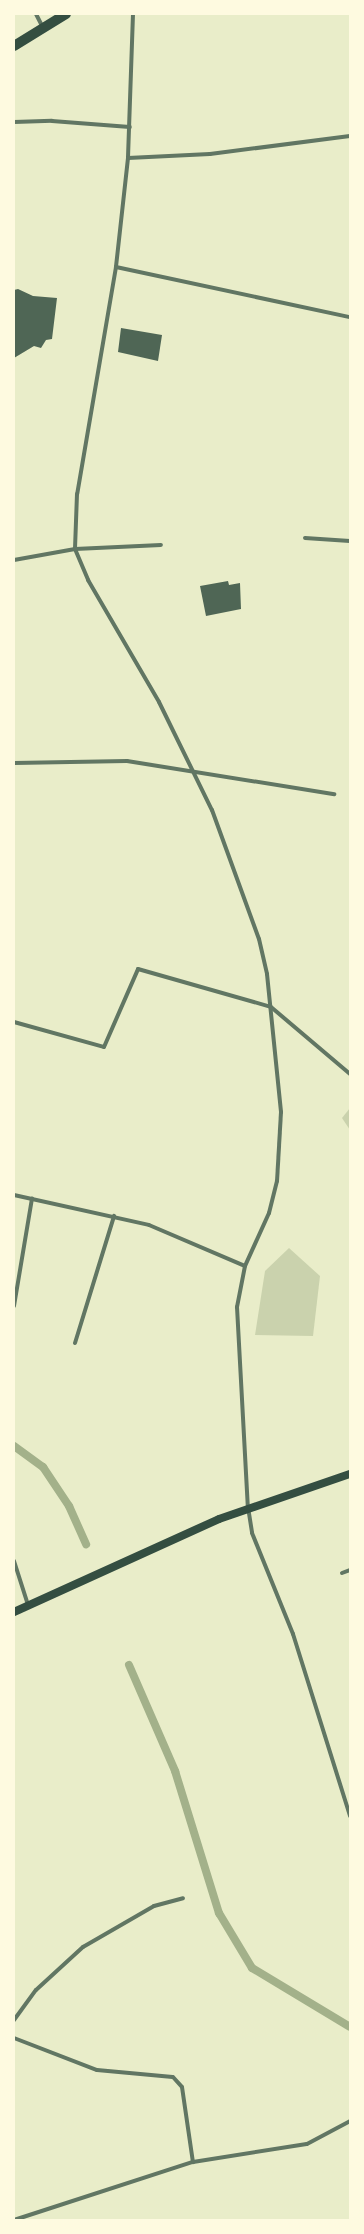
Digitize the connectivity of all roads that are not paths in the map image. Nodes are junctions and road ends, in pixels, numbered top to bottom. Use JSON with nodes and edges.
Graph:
{"nodes":[{"id":1,"x":36,"y":14,"type":"edge"},
{"id":2,"x":66,"y":14,"type":"edge"},
{"id":3,"x":133,"y":14,"type":"edge"},
{"id":4,"x":43,"y":29,"type":"junction"},
{"id":5,"x":14,"y":46,"type":"edge"},
{"id":6,"x":14,"y":122,"type":"edge"},
{"id":7,"x":130,"y":127,"type":"junction"},
{"id":8,"x":350,"y":136,"type":"edge"},
{"id":9,"x":128,"y":158,"type":"junction"},
{"id":10,"x":116,"y":267,"type":"junction"},
{"id":11,"x":350,"y":317,"type":"edge"},
{"id":12,"x":305,"y":538,"type":"dead end"},
{"id":13,"x":350,"y":541,"type":"edge"},
{"id":14,"x":161,"y":545,"type":"dead end"},
{"id":15,"x":75,"y":549,"type":"junction"},
{"id":16,"x":14,"y":560,"type":"edge"},
{"id":17,"x":14,"y":763,"type":"edge"},
{"id":18,"x":194,"y":770,"type":"junction"},
{"id":19,"x":334,"y":794,"type":"dead end"},
{"id":20,"x":271,"y":1007,"type":"junction"},
{"id":21,"x":14,"y":1022,"type":"edge"},
{"id":22,"x":350,"y":1074,"type":"edge"},
{"id":23,"x":14,"y":1195,"type":"edge"},
{"id":24,"x":32,"y":1198,"type":"junction"},
{"id":25,"x":114,"y":1216,"type":"junction"},
{"id":26,"x":245,"y":1266,"type":"junction"},
{"id":27,"x":14,"y":1306,"type":"edge"},
{"id":28,"x":74,"y":1343,"type":"dead end"},
{"id":29,"x":350,"y":1474,"type":"edge"},
{"id":30,"x":248,"y":1507,"type":"junction"},
{"id":31,"x":14,"y":1561,"type":"edge"},
{"id":32,"x":350,"y":1570,"type":"edge"},
{"id":33,"x":342,"y":1573,"type":"dead end"},
{"id":34,"x":28,"y":1605,"type":"junction"},
{"id":35,"x":14,"y":1612,"type":"edge"},
{"id":36,"x":350,"y":1816,"type":"edge"},
{"id":37,"x":183,"y":1898,"type":"dead end"},
{"id":38,"x":14,"y":2020,"type":"edge"},
{"id":39,"x":14,"y":2038,"type":"edge"},
{"id":40,"x":350,"y":2121,"type":"edge"},
{"id":41,"x":193,"y":2162,"type":"junction"},
{"id":42,"x":14,"y":2220,"type":"edge"}],
"edges":[{"from":1,"to":4,"type":"street"},
{"from":2,"to":4,"type":"main road"},
{"from":3,"to":7,"type":"street"},
{"from":4,"to":5,"type":"main road"},
{"from":6,"to":7,"type":"street"},
{"from":7,"to":9,"type":"street"},
{"from":8,"to":9,"type":"street"},
{"from":9,"to":10,"type":"street"},
{"from":10,"to":11,"type":"street"},
{"from":10,"to":15,"type":"street"},
{"from":12,"to":13,"type":"street"},
{"from":14,"to":15,"type":"street"},
{"from":15,"to":16,"type":"street"},
{"from":15,"to":18,"type":"street"},
{"from":17,"to":18,"type":"street"},
{"from":18,"to":19,"type":"street"},
{"from":18,"to":20,"type":"street"},
{"from":20,"to":21,"type":"street"},
{"from":20,"to":22,"type":"street"},
{"from":20,"to":26,"type":"street"},
{"from":23,"to":24,"type":"street"},
{"from":24,"to":25,"type":"street"},
{"from":24,"to":27,"type":"street"},
{"from":25,"to":26,"type":"street"},
{"from":25,"to":28,"type":"street"},
{"from":26,"to":30,"type":"street"},
{"from":29,"to":30,"type":"main road"},
{"from":30,"to":34,"type":"main road"},
{"from":30,"to":36,"type":"street"},
{"from":31,"to":34,"type":"street"},
{"from":32,"to":33,"type":"street"},
{"from":34,"to":35,"type":"main road"},
{"from":37,"to":38,"type":"street"},
{"from":39,"to":41,"type":"street"},
{"from":40,"to":41,"type":"street"},
{"from":41,"to":42,"type":"street"}]}
